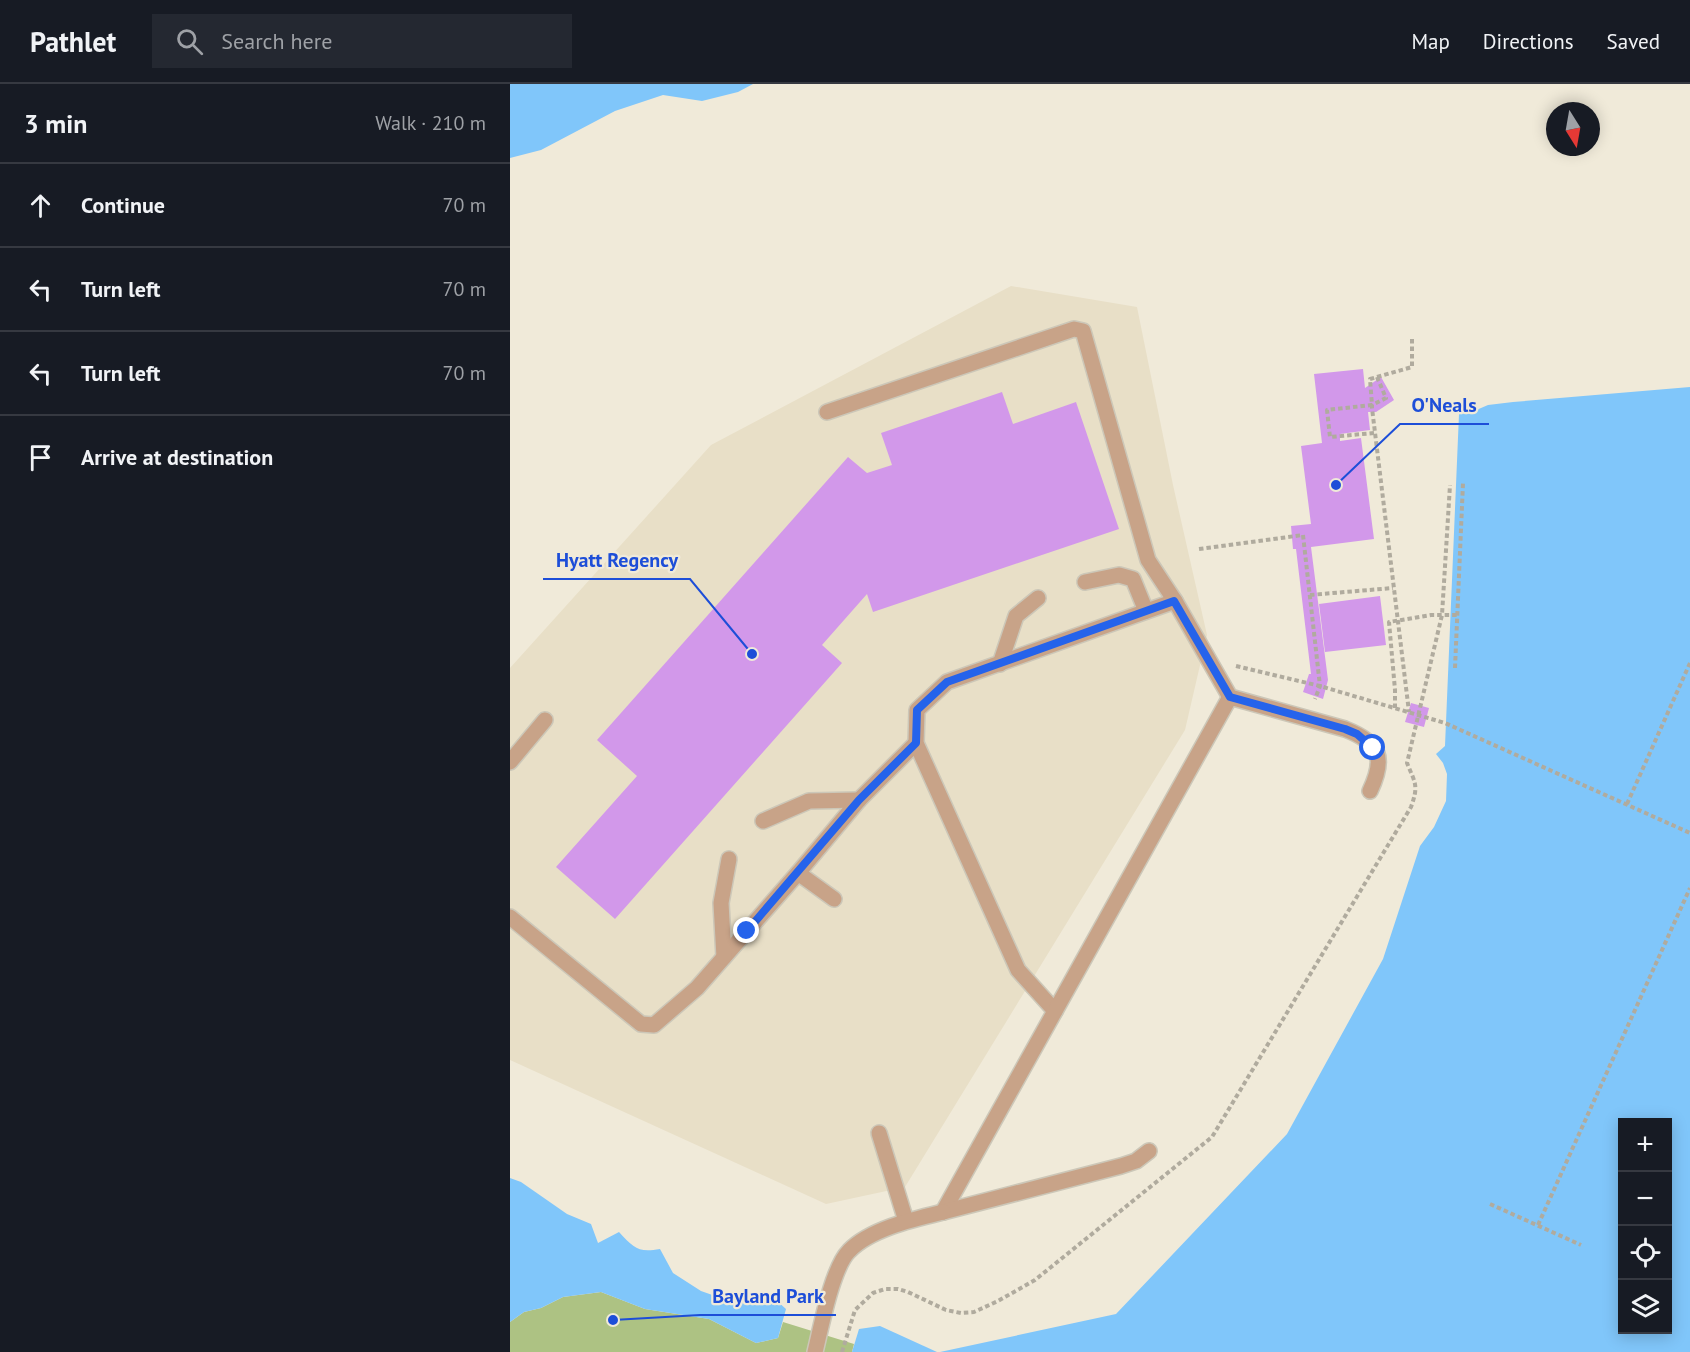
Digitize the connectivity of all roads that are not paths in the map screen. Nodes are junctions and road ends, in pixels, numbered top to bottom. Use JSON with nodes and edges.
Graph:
{"nodes":[{"id":1,"x":827,"y":412,"type":"dead end"},
{"id":2,"x":1085,"y":582,"type":"dead end"},
{"id":3,"x":1038,"y":598,"type":"dead end"},
{"id":4,"x":1174,"y":601,"type":"junction"},
{"id":5,"x":1146,"y":611,"type":"junction"},
{"id":6,"x":1000,"y":664,"type":"junction"},
{"id":7,"x":1230,"y":697,"type":"junction"},
{"id":8,"x":545,"y":720,"type":"dead end"},
{"id":9,"x":916,"y":743,"type":"junction"},
{"id":10,"x":510,"y":762,"type":"edge"},
{"id":11,"x":1370,"y":790,"type":"dead end"},
{"id":12,"x":859,"y":800,"type":"junction"},
{"id":13,"x":763,"y":821,"type":"dead end"},
{"id":14,"x":729,"y":859,"type":"dead end"},
{"id":15,"x":798,"y":873,"type":"junction"},
{"id":16,"x":834,"y":899,"type":"dead end"},
{"id":17,"x":510,"y":918,"type":"edge"},
{"id":18,"x":724,"y":957,"type":"junction"},
{"id":19,"x":1055,"y":1011,"type":"junction"},
{"id":20,"x":879,"y":1133,"type":"dead end"},
{"id":21,"x":1149,"y":1151,"type":"dead end"},
{"id":22,"x":943,"y":1212,"type":"junction"},
{"id":23,"x":906,"y":1221,"type":"junction"},
{"id":24,"x":814,"y":1352,"type":"edge"}],
"edges":[{"from":1,"to":4,"type":"street"},
{"from":2,"to":5,"type":"street"},
{"from":3,"to":6,"type":"street"},
{"from":4,"to":5,"type":"street"},
{"from":4,"to":7,"type":"street"},
{"from":5,"to":6,"type":"street"},
{"from":6,"to":9,"type":"street"},
{"from":7,"to":11,"type":"street"},
{"from":7,"to":19,"type":"street"},
{"from":8,"to":10,"type":"street"},
{"from":9,"to":12,"type":"street"},
{"from":9,"to":19,"type":"street"},
{"from":12,"to":13,"type":"street"},
{"from":12,"to":15,"type":"street"},
{"from":14,"to":18,"type":"street"},
{"from":15,"to":16,"type":"street"},
{"from":15,"to":18,"type":"street"},
{"from":17,"to":18,"type":"street"},
{"from":19,"to":22,"type":"street"},
{"from":20,"to":23,"type":"street"},
{"from":21,"to":22,"type":"street"},
{"from":22,"to":23,"type":"street"},
{"from":23,"to":24,"type":"street"}]}
